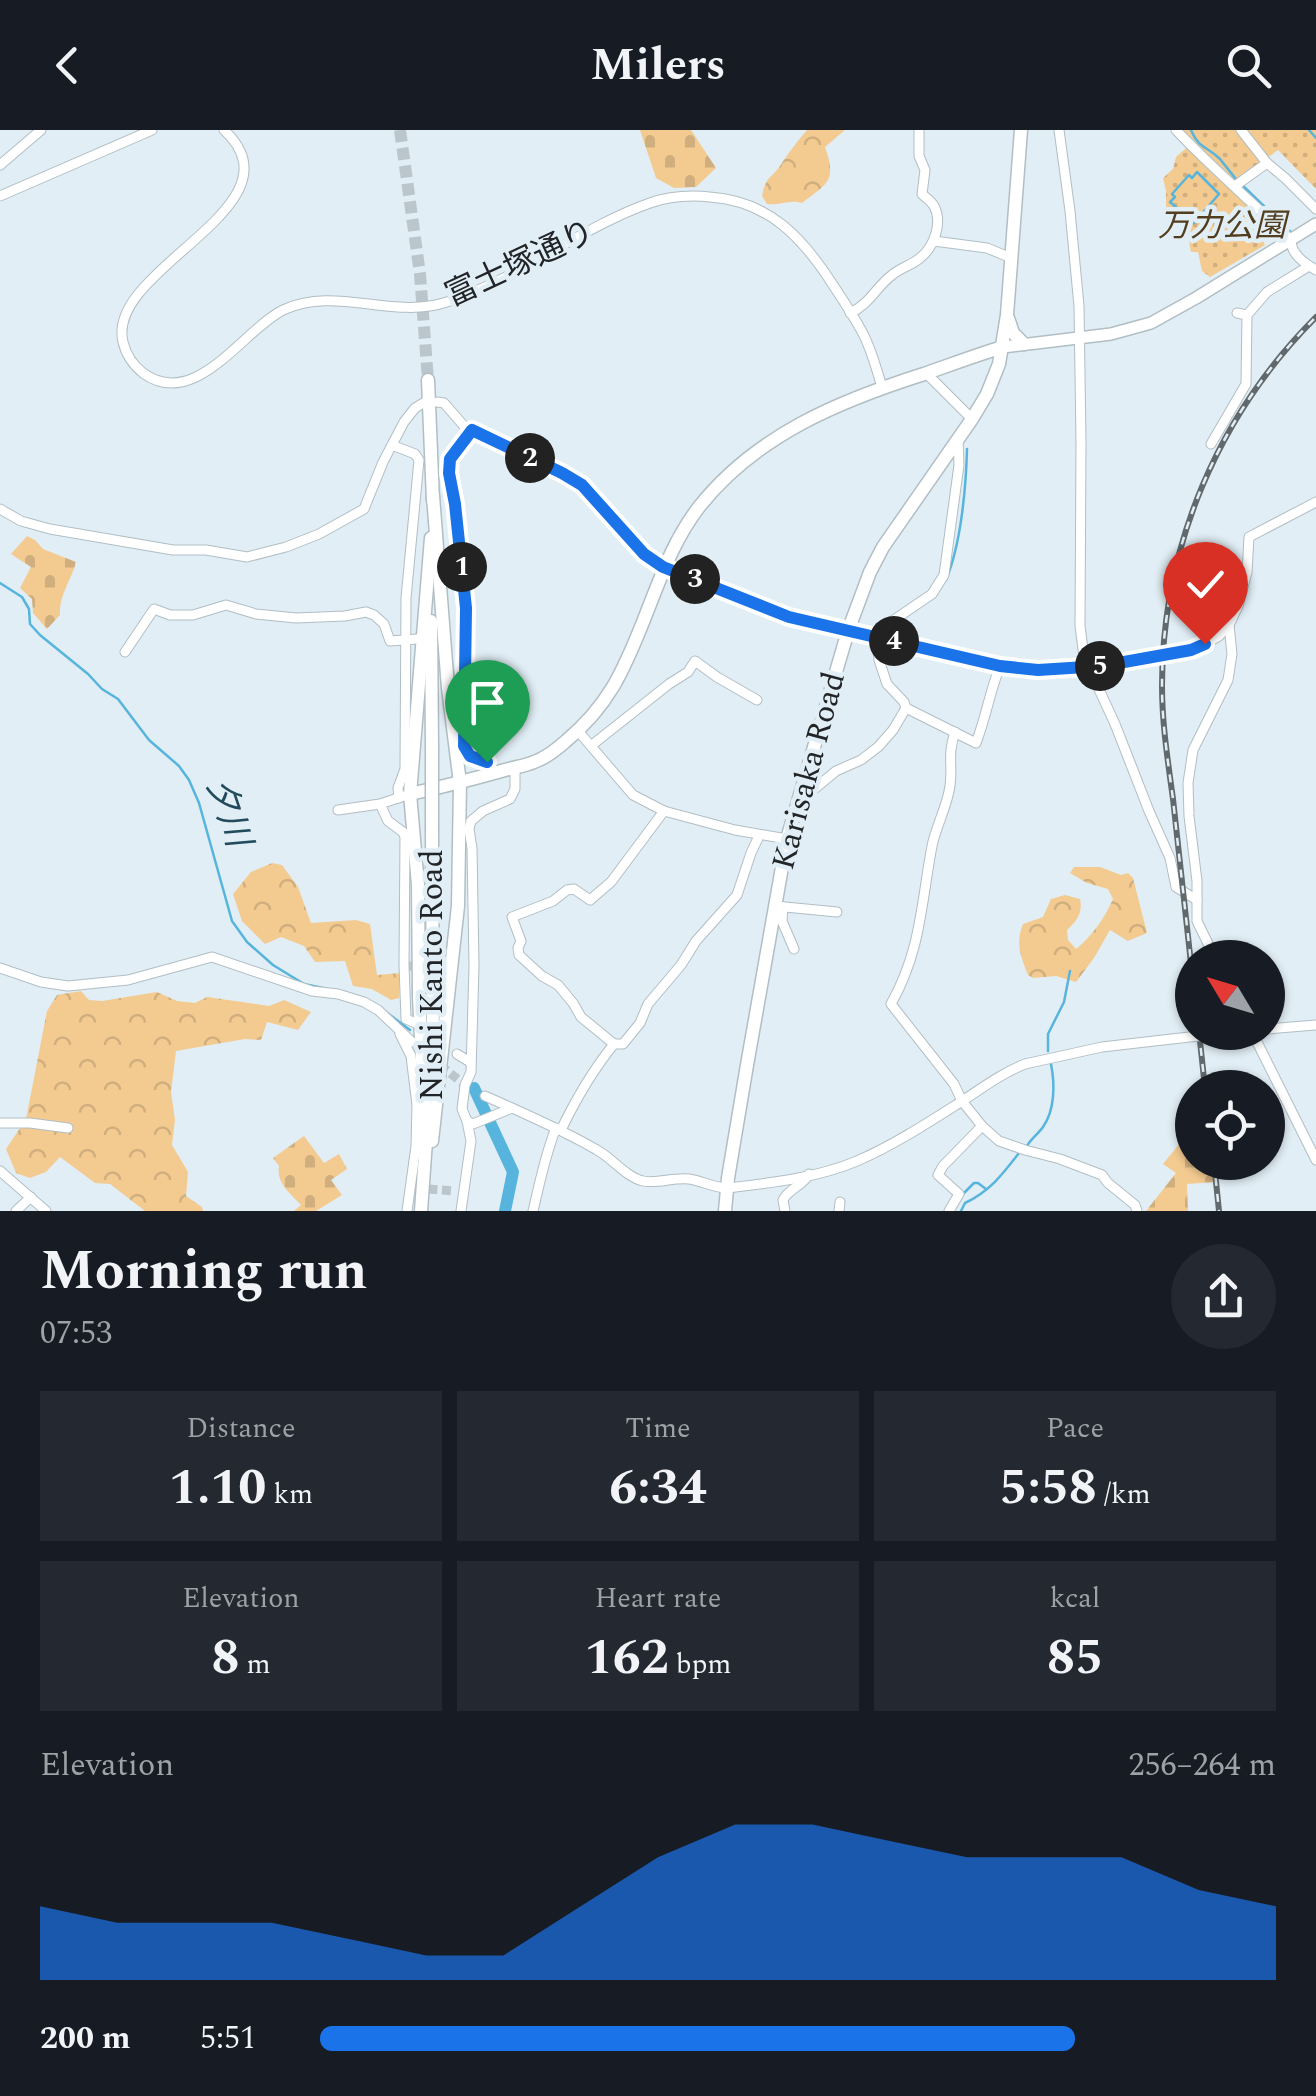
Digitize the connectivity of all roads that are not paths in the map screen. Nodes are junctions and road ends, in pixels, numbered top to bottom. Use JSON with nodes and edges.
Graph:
{"nodes":[{"id":1,"x":41,"y":130,"type":"edge"},
{"id":2,"x":152,"y":130,"type":"edge"},
{"id":3,"x":224,"y":130,"type":"edge"},
{"id":4,"x":920,"y":130,"type":"edge"},
{"id":5,"x":1021,"y":130,"type":"edge"},
{"id":6,"x":1059,"y":130,"type":"edge"},
{"id":7,"x":1176,"y":130,"type":"edge"},
{"id":8,"x":1241,"y":130,"type":"edge"},
{"id":9,"x":1267,"y":163,"type":"junction"},
{"id":10,"x":0,"y":165,"type":"edge"},
{"id":11,"x":1239,"y":184,"type":"junction"},
{"id":12,"x":0,"y":196,"type":"edge"},
{"id":13,"x":1316,"y":210,"type":"edge"},
{"id":14,"x":1316,"y":224,"type":"edge"},
{"id":15,"x":934,"y":240,"type":"junction"},
{"id":16,"x":1291,"y":240,"type":"junction"},
{"id":17,"x":1010,"y":258,"type":"junction"},
{"id":18,"x":1313,"y":268,"type":"edge"},
{"id":19,"x":850,"y":313,"type":"junction"},
{"id":20,"x":1007,"y":315,"type":"junction"},
{"id":21,"x":1080,"y":338,"type":"junction"},
{"id":22,"x":1024,"y":344,"type":"junction"},
{"id":23,"x":1003,"y":348,"type":"junction"},
{"id":24,"x":973,"y":357,"type":"junction"},
{"id":25,"x":926,"y":373,"type":"junction"},
{"id":26,"x":428,"y":380,"type":"tunnel mouth"},
{"id":27,"x":882,"y":387,"type":"junction"},
{"id":28,"x":987,"y":394,"type":"junction"},
{"id":29,"x":972,"y":419,"type":"junction"},
{"id":30,"x":472,"y":430,"type":"junction"},
{"id":31,"x":958,"y":440,"type":"junction"},
{"id":32,"x":1211,"y":444,"type":"dead end"},
{"id":33,"x":392,"y":445,"type":"junction"},
{"id":34,"x":433,"y":496,"type":"junction"},
{"id":35,"x":1316,"y":502,"type":"edge"},
{"id":36,"x":0,"y":509,"type":"edge"},
{"id":37,"x":431,"y":538,"type":"junction"},
{"id":38,"x":663,"y":567,"type":"junction"},
{"id":39,"x":1229,"y":625,"type":"junction"},
{"id":40,"x":848,"y":631,"type":"junction"},
{"id":41,"x":878,"y":638,"type":"junction"},
{"id":42,"x":405,"y":639,"type":"junction"},
{"id":43,"x":417,"y":639,"type":"dead end"},
{"id":44,"x":125,"y":652,"type":"dead end"},
{"id":45,"x":1000,"y":666,"type":"junction"},
{"id":46,"x":1088,"y":667,"type":"junction"},
{"id":47,"x":757,"y":700,"type":"dead end"},
{"id":48,"x":906,"y":708,"type":"junction"},
{"id":49,"x":578,"y":731,"type":"junction"},
{"id":50,"x":955,"y":732,"type":"junction"},
{"id":51,"x":592,"y":746,"type":"junction"},
{"id":52,"x":515,"y":767,"type":"junction"},
{"id":53,"x":492,"y":774,"type":"junction"},
{"id":54,"x":460,"y":783,"type":"junction"},
{"id":55,"x":404,"y":796,"type":"junction"},
{"id":56,"x":380,"y":804,"type":"junction"},
{"id":57,"x":796,"y":804,"type":"junction"},
{"id":58,"x":338,"y":810,"type":"dead end"},
{"id":59,"x":664,"y":811,"type":"junction"},
{"id":60,"x":760,"y":836,"type":"junction"},
{"id":61,"x":787,"y":840,"type":"junction"},
{"id":62,"x":1197,"y":900,"type":"junction"},
{"id":63,"x":779,"y":906,"type":"junction"},
{"id":64,"x":838,"y":912,"type":"dead end"},
{"id":65,"x":1207,"y":940,"type":"edge"},
{"id":66,"x":794,"y":950,"type":"dead end"},
{"id":67,"x":474,"y":966,"type":"junction"},
{"id":68,"x":0,"y":968,"type":"edge"},
{"id":69,"x":462,"y":968,"type":"tunnel mouth"},
{"id":70,"x":416,"y":1024,"type":"dead end"},
{"id":71,"x":1316,"y":1025,"type":"edge"},
{"id":72,"x":1285,"y":1027,"type":"edge"},
{"id":73,"x":396,"y":1028,"type":"junction"},
{"id":74,"x":1175,"y":1039,"type":"edge"},
{"id":75,"x":412,"y":1042,"type":"dead end"},
{"id":76,"x":614,"y":1044,"type":"junction"},
{"id":77,"x":1261,"y":1050,"type":"edge"},
{"id":78,"x":458,"y":1054,"type":"dead end"},
{"id":79,"x":470,"y":1067,"type":"junction"},
{"id":80,"x":485,"y":1096,"type":"dead end"},
{"id":81,"x":962,"y":1101,"type":"junction"},
{"id":82,"x":512,"y":1108,"type":"junction"},
{"id":83,"x":467,"y":1121,"type":"junction"},
{"id":84,"x":0,"y":1123,"type":"edge"},
{"id":85,"x":982,"y":1126,"type":"junction"},
{"id":86,"x":68,"y":1128,"type":"dead end"},
{"id":87,"x":558,"y":1129,"type":"junction"},
{"id":88,"x":431,"y":1149,"type":"junction"},
{"id":89,"x":1316,"y":1160,"type":"edge"},
{"id":90,"x":0,"y":1171,"type":"edge"},
{"id":91,"x":809,"y":1174,"type":"junction"},
{"id":92,"x":728,"y":1188,"type":"junction"},
{"id":93,"x":32,"y":1197,"type":"junction"},
{"id":94,"x":16,"y":1211,"type":"edge"},
{"id":95,"x":46,"y":1211,"type":"edge"},
{"id":96,"x":407,"y":1211,"type":"edge"},
{"id":97,"x":423,"y":1211,"type":"edge"},
{"id":98,"x":461,"y":1211,"type":"edge"},
{"id":99,"x":534,"y":1211,"type":"edge"},
{"id":100,"x":725,"y":1211,"type":"edge"},
{"id":101,"x":785,"y":1211,"type":"edge"},
{"id":102,"x":950,"y":1211,"type":"edge"},
{"id":103,"x":1137,"y":1211,"type":"edge"}],
"edges":[{"from":1,"to":10,"type":"street"},
{"from":2,"to":12,"type":"street"},
{"from":3,"to":19,"type":"street","name":"富士塚通り"},
{"from":4,"to":15,"type":"street"},
{"from":5,"to":17,"type":"highway","name":"Karisaka Road"},
{"from":6,"to":21,"type":"street"},
{"from":7,"to":11,"type":"street"},
{"from":8,"to":9,"type":"street"},
{"from":9,"to":11,"type":"street"},
{"from":9,"to":13,"type":"street"},
{"from":11,"to":16,"type":"street"},
{"from":14,"to":16,"type":"main road"},
{"from":15,"to":17,"type":"street"},
{"from":15,"to":19,"type":"street"},
{"from":16,"to":18,"type":"street"},
{"from":16,"to":21,"type":"main road"},
{"from":17,"to":20,"type":"highway","name":"Karisaka Road"},
{"from":18,"to":32,"type":"street"},
{"from":19,"to":27,"type":"street","name":"富士塚通り"},
{"from":20,"to":22,"type":"highway"},
{"from":20,"to":23,"type":"highway","name":"Karisaka Road"},
{"from":21,"to":22,"type":"main road"},
{"from":21,"to":46,"type":"street"},
{"from":22,"to":23,"type":"main road"},
{"from":23,"to":24,"type":"highway"},
{"from":23,"to":28,"type":"highway","name":"Karisaka Road"},
{"from":24,"to":25,"type":"highway"},
{"from":24,"to":28,"type":"highway"},
{"from":25,"to":27,"type":"highway"},
{"from":25,"to":29,"type":"street"},
{"from":26,"to":34,"type":"highway","name":"Nishi Kanto Road"},
{"from":27,"to":38,"type":"highway"},
{"from":28,"to":29,"type":"highway","name":"Karisaka Road"},
{"from":29,"to":31,"type":"highway","name":"Karisaka Road"},
{"from":30,"to":33,"type":"street"},
{"from":30,"to":38,"type":"street"},
{"from":30,"to":53,"type":"street"},
{"from":31,"to":40,"type":"highway","name":"Karisaka Road"},
{"from":31,"to":41,"type":"street"},
{"from":33,"to":36,"type":"street"},
{"from":33,"to":42,"type":"street"},
{"from":34,"to":37,"type":"highway","name":"Nishi Kanto Road"},
{"from":34,"to":54,"type":"highway"},
{"from":35,"to":39,"type":"street"},
{"from":37,"to":55,"type":"highway"},
{"from":37,"to":88,"type":"highway","name":"Nishi Kanto Road","bridge":true},
{"from":38,"to":40,"type":"street"},
{"from":38,"to":49,"type":"highway"},
{"from":39,"to":46,"type":"street"},
{"from":39,"to":62,"type":"street"},
{"from":40,"to":41,"type":"street"},
{"from":40,"to":57,"type":"highway","name":"Karisaka Road"},
{"from":41,"to":45,"type":"street"},
{"from":41,"to":48,"type":"street"},
{"from":42,"to":43,"type":"street"},
{"from":42,"to":44,"type":"street"},
{"from":42,"to":55,"type":"street"},
{"from":45,"to":46,"type":"street"},
{"from":45,"to":50,"type":"street"},
{"from":46,"to":62,"type":"street"},
{"from":47,"to":51,"type":"street"},
{"from":48,"to":50,"type":"street"},
{"from":48,"to":57,"type":"street"},
{"from":49,"to":51,"type":"street"},
{"from":49,"to":52,"type":"highway"},
{"from":50,"to":81,"type":"street"},
{"from":51,"to":59,"type":"street"},
{"from":52,"to":53,"type":"highway"},
{"from":52,"to":67,"type":"street"},
{"from":53,"to":54,"type":"highway"},
{"from":54,"to":55,"type":"highway"},
{"from":54,"to":88,"type":"highway"},
{"from":55,"to":56,"type":"street"},
{"from":55,"to":97,"type":"highway"},
{"from":56,"to":58,"type":"street"},
{"from":56,"to":70,"type":"street"},
{"from":57,"to":61,"type":"highway","name":"Karisaka Road"},
{"from":59,"to":60,"type":"street"},
{"from":59,"to":76,"type":"street"},
{"from":60,"to":61,"type":"street"},
{"from":60,"to":76,"type":"street"},
{"from":61,"to":63,"type":"highway","name":"Karisaka Road"},
{"from":62,"to":65,"type":"street"},
{"from":63,"to":64,"type":"street"},
{"from":63,"to":66,"type":"street"},
{"from":63,"to":92,"type":"highway","name":"Karisaka Road"},
{"from":67,"to":69,"type":"street"},
{"from":67,"to":79,"type":"street"},
{"from":68,"to":73,"type":"street"},
{"from":71,"to":72,"type":"street"},
{"from":73,"to":75,"type":"street"},
{"from":73,"to":96,"type":"street"},
{"from":74,"to":81,"type":"street","bridge":true},
{"from":76,"to":87,"type":"street"},
{"from":77,"to":89,"type":"street"},
{"from":78,"to":79,"type":"street"},
{"from":79,"to":83,"type":"street"},
{"from":80,"to":82,"type":"street"},
{"from":81,"to":85,"type":"street"},
{"from":81,"to":91,"type":"street"},
{"from":82,"to":83,"type":"street"},
{"from":82,"to":87,"type":"street"},
{"from":83,"to":98,"type":"street"},
{"from":84,"to":86,"type":"street"},
{"from":85,"to":102,"type":"street"},
{"from":85,"to":103,"type":"street"},
{"from":87,"to":92,"type":"street"},
{"from":87,"to":99,"type":"street"},
{"from":88,"to":97,"type":"highway","name":"Nishi Kanto Road"},
{"from":90,"to":93,"type":"street"},
{"from":91,"to":92,"type":"street"},
{"from":91,"to":101,"type":"street"},
{"from":92,"to":100,"type":"highway","name":"Karisaka Road"},
{"from":93,"to":94,"type":"street"},
{"from":93,"to":95,"type":"street"}]}
